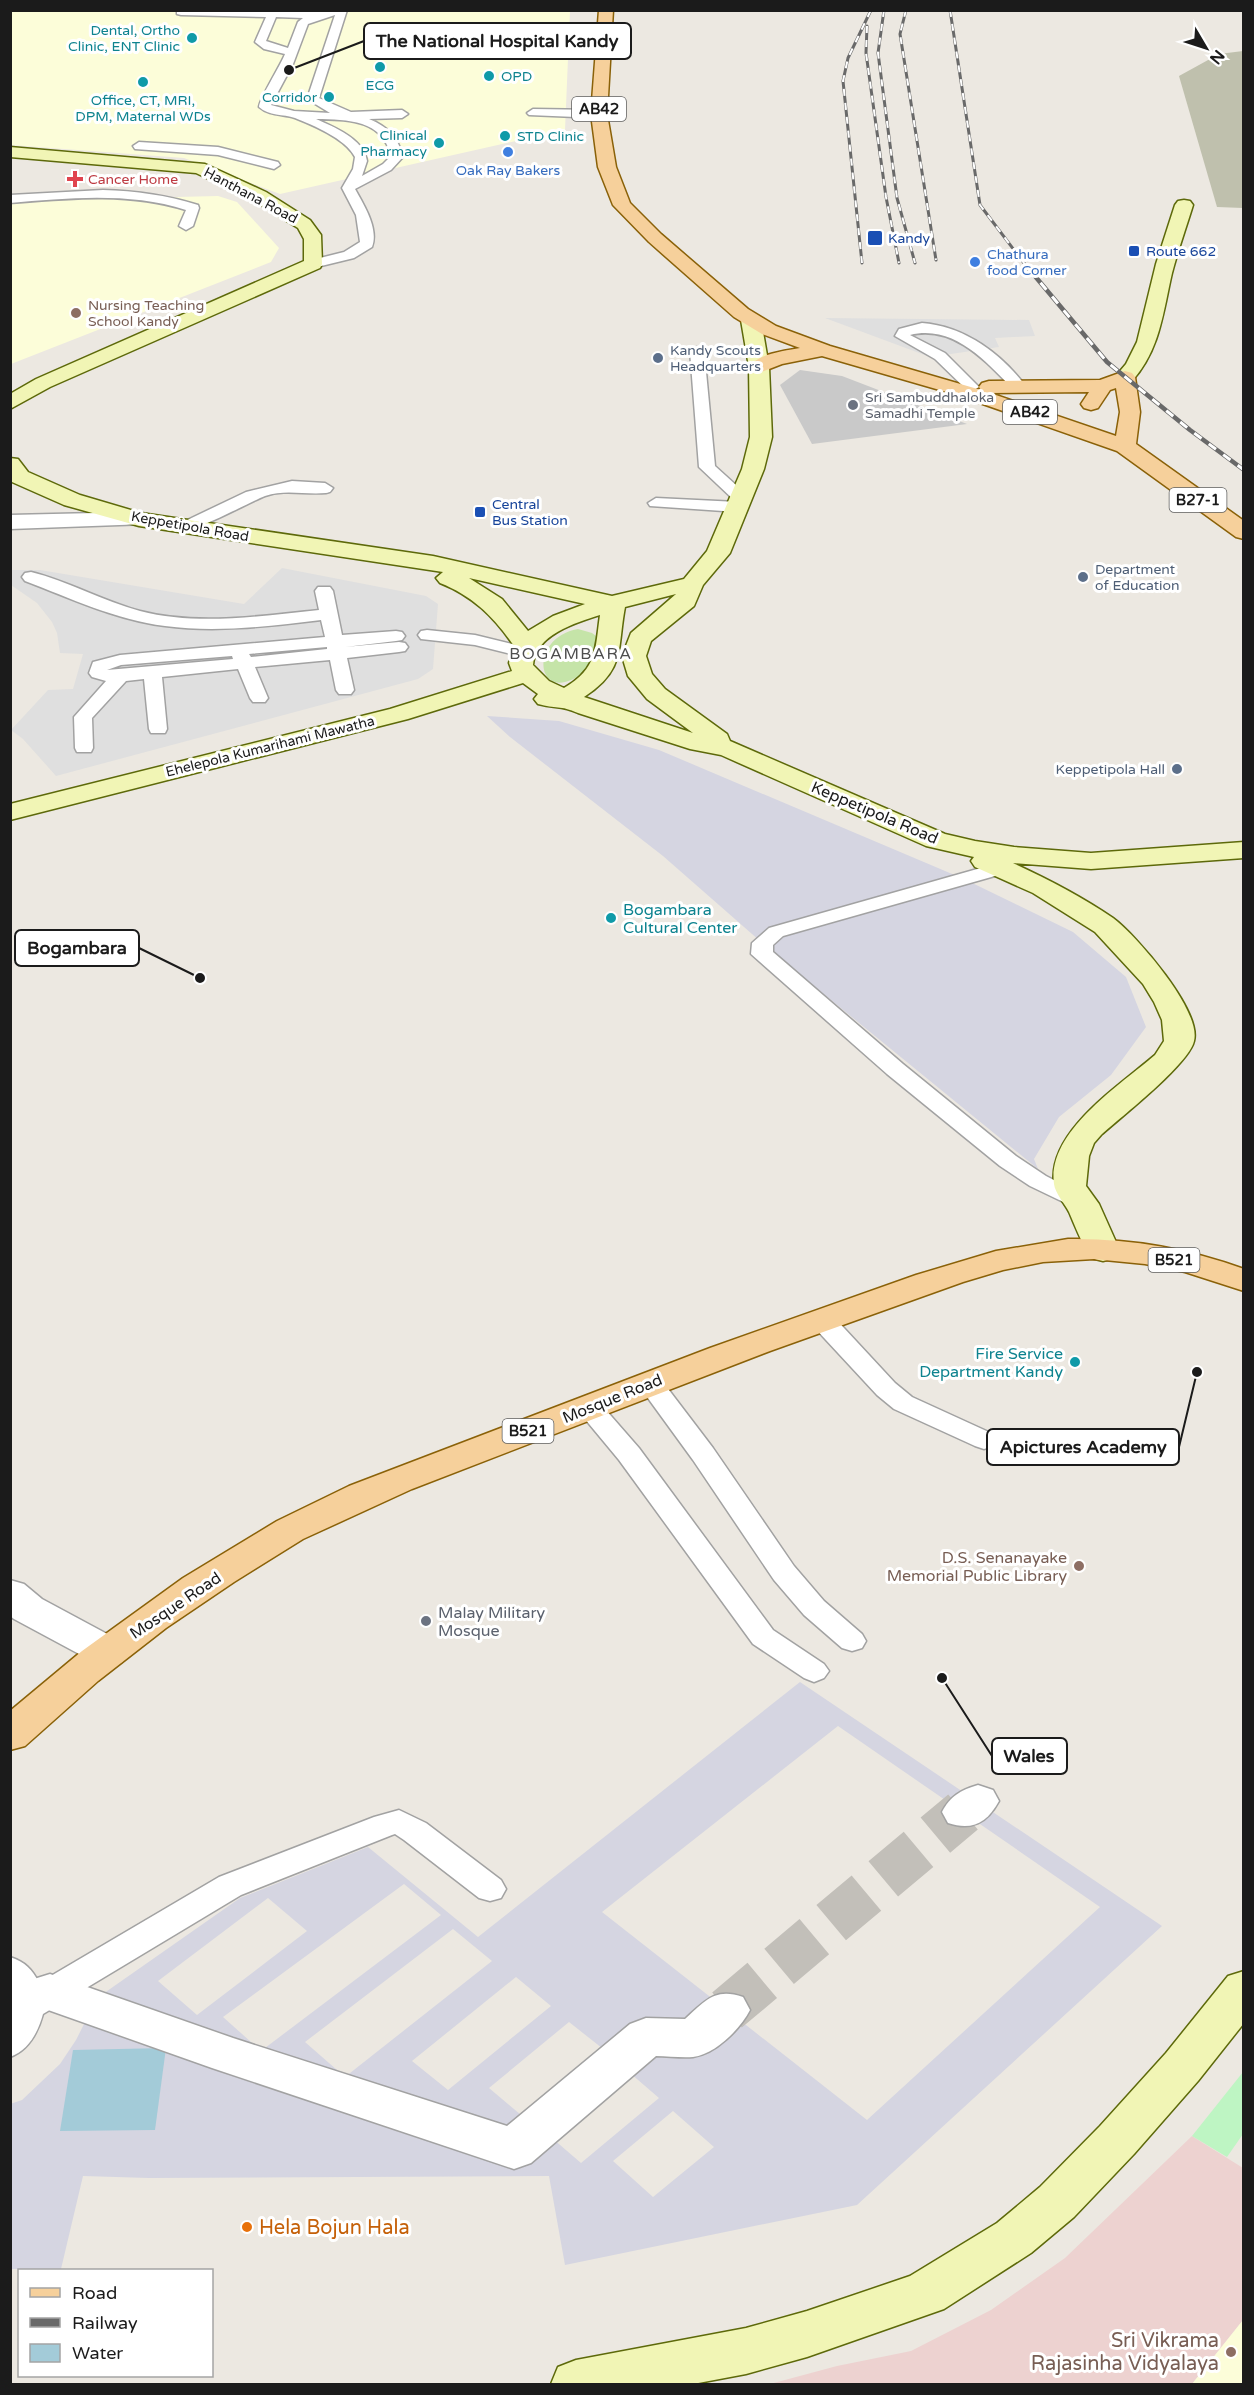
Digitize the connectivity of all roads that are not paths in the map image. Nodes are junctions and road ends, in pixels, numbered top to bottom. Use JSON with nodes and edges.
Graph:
{"nodes":[{"id":1,"x":606,"y":10,"type":"edge"},
{"id":2,"x":342,"y":11,"type":"edge"},
{"id":3,"x":182,"y":12,"type":"dead end"},
{"id":4,"x":273,"y":13,"type":"junction"},
{"id":5,"x":319,"y":15,"type":"junction"},
{"id":6,"x":291,"y":52,"type":"junction"},
{"id":7,"x":533,"y":113,"type":"dead end"},
{"id":8,"x":402,"y":114,"type":"dead end"},
{"id":9,"x":599,"y":114,"type":"junction"},
{"id":10,"x":297,"y":115,"type":"junction"},
{"id":11,"x":345,"y":115,"type":"junction"},
{"id":12,"x":139,"y":146,"type":"dead end"},
{"id":13,"x":188,"y":148,"type":"junction"},
{"id":14,"x":10,"y":152,"type":"edge"},
{"id":15,"x":170,"y":164,"type":"junction"},
{"id":16,"x":274,"y":165,"type":"dead end"},
{"id":17,"x":348,"y":188,"type":"junction"},
{"id":18,"x":10,"y":199,"type":"edge"},
{"id":19,"x":1184,"y":206,"type":"dead end"},
{"id":20,"x":186,"y":226,"type":"dead end"},
{"id":21,"x":313,"y":264,"type":"junction"},
{"id":22,"x":751,"y":320,"type":"junction"},
{"id":23,"x":823,"y":350,"type":"junction"},
{"id":24,"x":697,"y":351,"type":"dead end"},
{"id":25,"x":759,"y":367,"type":"junction"},
{"id":26,"x":902,"y":373,"type":"junction"},
{"id":27,"x":1125,"y":377,"type":"junction"},
{"id":28,"x":933,"y":382,"type":"junction"},
{"id":29,"x":1103,"y":386,"type":"junction"},
{"id":30,"x":972,"y":387,"type":"junction"},
{"id":31,"x":1021,"y":389,"type":"junction"},
{"id":32,"x":10,"y":403,"type":"edge"},
{"id":33,"x":1081,"y":430,"type":"junction"},
{"id":34,"x":1125,"y":446,"type":"junction"},
{"id":35,"x":10,"y":464,"type":"edge"},
{"id":36,"x":1180,"y":487,"type":"junction"},
{"id":37,"x":325,"y":488,"type":"dead end"},
{"id":38,"x":740,"y":502,"type":"junction"},
{"id":39,"x":656,"y":503,"type":"dead end"},
{"id":40,"x":139,"y":519,"type":"junction"},
{"id":41,"x":10,"y":522,"type":"edge"},
{"id":42,"x":185,"y":527,"type":"junction"},
{"id":43,"x":1244,"y":532,"type":"edge"},
{"id":44,"x":381,"y":555,"type":"junction"},
{"id":45,"x":31,"y":577,"type":"dead end"},
{"id":46,"x":692,"y":584,"type":"junction"},
{"id":47,"x":324,"y":591,"type":"dead end"},
{"id":48,"x":614,"y":604,"type":"junction"},
{"id":49,"x":330,"y":614,"type":"junction"},
{"id":50,"x":429,"y":639,"type":"dead end"},
{"id":51,"x":397,"y":642,"type":"dead end"},
{"id":52,"x":337,"y":647,"type":"junction"},
{"id":53,"x":241,"y":656,"type":"junction"},
{"id":54,"x":525,"y":657,"type":"junction"},
{"id":55,"x":153,"y":673,"type":"junction"},
{"id":56,"x":122,"y":676,"type":"junction"},
{"id":57,"x":345,"y":690,"type":"dead end"},
{"id":58,"x":259,"y":699,"type":"dead end"},
{"id":59,"x":564,"y":699,"type":"junction"},
{"id":60,"x":399,"y":714,"type":"junction"},
{"id":61,"x":158,"y":729,"type":"dead end"},
{"id":62,"x":84,"y":748,"type":"dead end"},
{"id":63,"x":728,"y":748,"type":"junction"},
{"id":64,"x":10,"y":812,"type":"edge"},
{"id":65,"x":936,"y":840,"type":"junction"},
{"id":66,"x":1244,"y":850,"type":"edge"},
{"id":67,"x":1002,"y":868,"type":"junction"},
{"id":68,"x":1082,"y":1204,"type":"junction"},
{"id":69,"x":1103,"y":1251,"type":"junction"},
{"id":70,"x":1244,"y":1281,"type":"edge"},
{"id":71,"x":822,"y":1320,"type":"junction"},
{"id":72,"x":650,"y":1383,"type":"junction"},
{"id":73,"x":589,"y":1407,"type":"junction"},
{"id":74,"x":984,"y":1440,"type":"dead end"},
{"id":75,"x":10,"y":1594,"type":"edge"},
{"id":76,"x":852,"y":1641,"type":"dead end"},
{"id":77,"x":108,"y":1652,"type":"junction"},
{"id":78,"x":814,"y":1671,"type":"dead end"},
{"id":79,"x":10,"y":1735,"type":"edge"},
{"id":80,"x":490,"y":1889,"type":"dead end"},
{"id":81,"x":10,"y":1970,"type":"edge"},
{"id":82,"x":1244,"y":1989,"type":"edge"},
{"id":83,"x":39,"y":1999,"type":"junction"},
{"id":84,"x":727,"y":2010,"type":"tunnel mouth"},
{"id":85,"x":10,"y":2043,"type":"edge"},
{"id":86,"x":576,"y":2385,"type":"edge"}],
"edges":[{"from":1,"to":9,"type":"main road","number":"AB42"},
{"from":2,"to":5,"type":"lane"},
{"from":2,"to":11,"type":"lane"},
{"from":3,"to":4,"type":"lane"},
{"from":4,"to":5,"type":"lane"},
{"from":4,"to":6,"type":"lane"},
{"from":5,"to":6,"type":"lane"},
{"from":6,"to":10,"type":"lane"},
{"from":7,"to":9,"type":"lane"},
{"from":8,"to":11,"type":"lane"},
{"from":9,"to":22,"type":"main road","number":"AB42"},
{"from":10,"to":11,"type":"lane"},
{"from":10,"to":17,"type":"lane"},
{"from":11,"to":17,"type":"lane"},
{"from":12,"to":13,"type":"lane"},
{"from":13,"to":15,"type":"lane"},
{"from":13,"to":16,"type":"lane"},
{"from":14,"to":15,"type":"main road","name":"Hanthana Road"},
{"from":15,"to":21,"type":"main road","name":"Hanthana Road"},
{"from":17,"to":21,"type":"lane"},
{"from":18,"to":20,"type":"lane"},
{"from":19,"to":27,"type":"main road"},
{"from":21,"to":32,"type":"main road"},
{"from":22,"to":23,"type":"main road","number":"AB42"},
{"from":22,"to":25,"type":"main road"},
{"from":23,"to":25,"type":"main road"},
{"from":23,"to":26,"type":"main road","number":"AB42"},
{"from":24,"to":38,"type":"lane"},
{"from":25,"to":38,"type":"main road"},
{"from":26,"to":28,"type":"main road","number":"AB42"},
{"from":26,"to":36,"type":"main road"},
{"from":27,"to":29,"type":"main road"},
{"from":27,"to":34,"type":"main road"},
{"from":28,"to":30,"type":"main road","number":"AB42"},
{"from":28,"to":33,"type":"main road","number":"AB42"},
{"from":29,"to":31,"type":"main road","number":"AB42"},
{"from":29,"to":33,"type":"main road"},
{"from":30,"to":31,"type":"main road","number":"AB42"},
{"from":30,"to":31,"type":"lane"},
{"from":33,"to":34,"type":"main road","number":"AB42"},
{"from":34,"to":36,"type":"main road","number":"B27-1"},
{"from":35,"to":40,"type":"main road","name":"Keppetipola Road"},
{"from":36,"to":43,"type":"main road","number":"B27-1"},
{"from":37,"to":42,"type":"lane"},
{"from":38,"to":39,"type":"lane"},
{"from":38,"to":46,"type":"main road"},
{"from":40,"to":41,"type":"street"},
{"from":40,"to":42,"type":"main road","name":"Keppetipola Road"},
{"from":42,"to":44,"type":"main road","name":"Keppetipola Road"},
{"from":44,"to":48,"type":"main road","name":"Keppetipola Road"},
{"from":44,"to":54,"type":"main road","name":"Keppetipola Road"},
{"from":45,"to":49,"type":"lane"},
{"from":46,"to":48,"type":"main road"},
{"from":46,"to":63,"type":"main road","name":"Keppetipola Road"},
{"from":47,"to":49,"type":"lane"},
{"from":48,"to":54,"type":"main road"},
{"from":48,"to":59,"type":"main road"},
{"from":49,"to":52,"type":"lane"},
{"from":50,"to":54,"type":"lane"},
{"from":51,"to":52,"type":"lane"},
{"from":52,"to":53,"type":"lane"},
{"from":52,"to":57,"type":"lane"},
{"from":53,"to":55,"type":"lane"},
{"from":53,"to":56,"type":"lane"},
{"from":53,"to":58,"type":"lane"},
{"from":54,"to":59,"type":"main road","name":"Keppetipola Road"},
{"from":54,"to":60,"type":"main road","name":"Ehelepola Kumarihami Mawatha"},
{"from":55,"to":56,"type":"lane"},
{"from":55,"to":61,"type":"lane"},
{"from":56,"to":62,"type":"lane"},
{"from":59,"to":60,"type":"main road"},
{"from":59,"to":63,"type":"main road","name":"Keppetipola Road"},
{"from":60,"to":64,"type":"main road","name":"Ehelepola Kumarihami Mawatha"},
{"from":63,"to":65,"type":"main road","name":"Keppetipola Road"},
{"from":65,"to":66,"type":"main road","name":"Keppetipola Road"},
{"from":65,"to":67,"type":"main road"},
{"from":67,"to":68,"type":"main road"},
{"from":67,"to":68,"type":"lane"},
{"from":68,"to":69,"type":"main road"},
{"from":69,"to":70,"type":"main road","name":"Mosque Road","number":"B521"},
{"from":69,"to":71,"type":"main road","name":"Mosque Road","number":"B521"},
{"from":71,"to":72,"type":"main road","name":"Mosque Road","number":"B521"},
{"from":71,"to":74,"type":"lane"},
{"from":72,"to":73,"type":"main road","name":"Mosque Road","number":"B521"},
{"from":72,"to":76,"type":"lane"},
{"from":73,"to":77,"type":"main road","name":"Mosque Road","number":"B521"},
{"from":73,"to":78,"type":"lane"},
{"from":75,"to":77,"type":"street"},
{"from":77,"to":79,"type":"main road","name":"Mosque Road","number":"B521"},
{"from":80,"to":83,"type":"lane"},
{"from":81,"to":83,"type":"lane"},
{"from":82,"to":86,"type":"main road"},
{"from":83,"to":84,"type":"street"},
{"from":83,"to":85,"type":"lane"}]}
